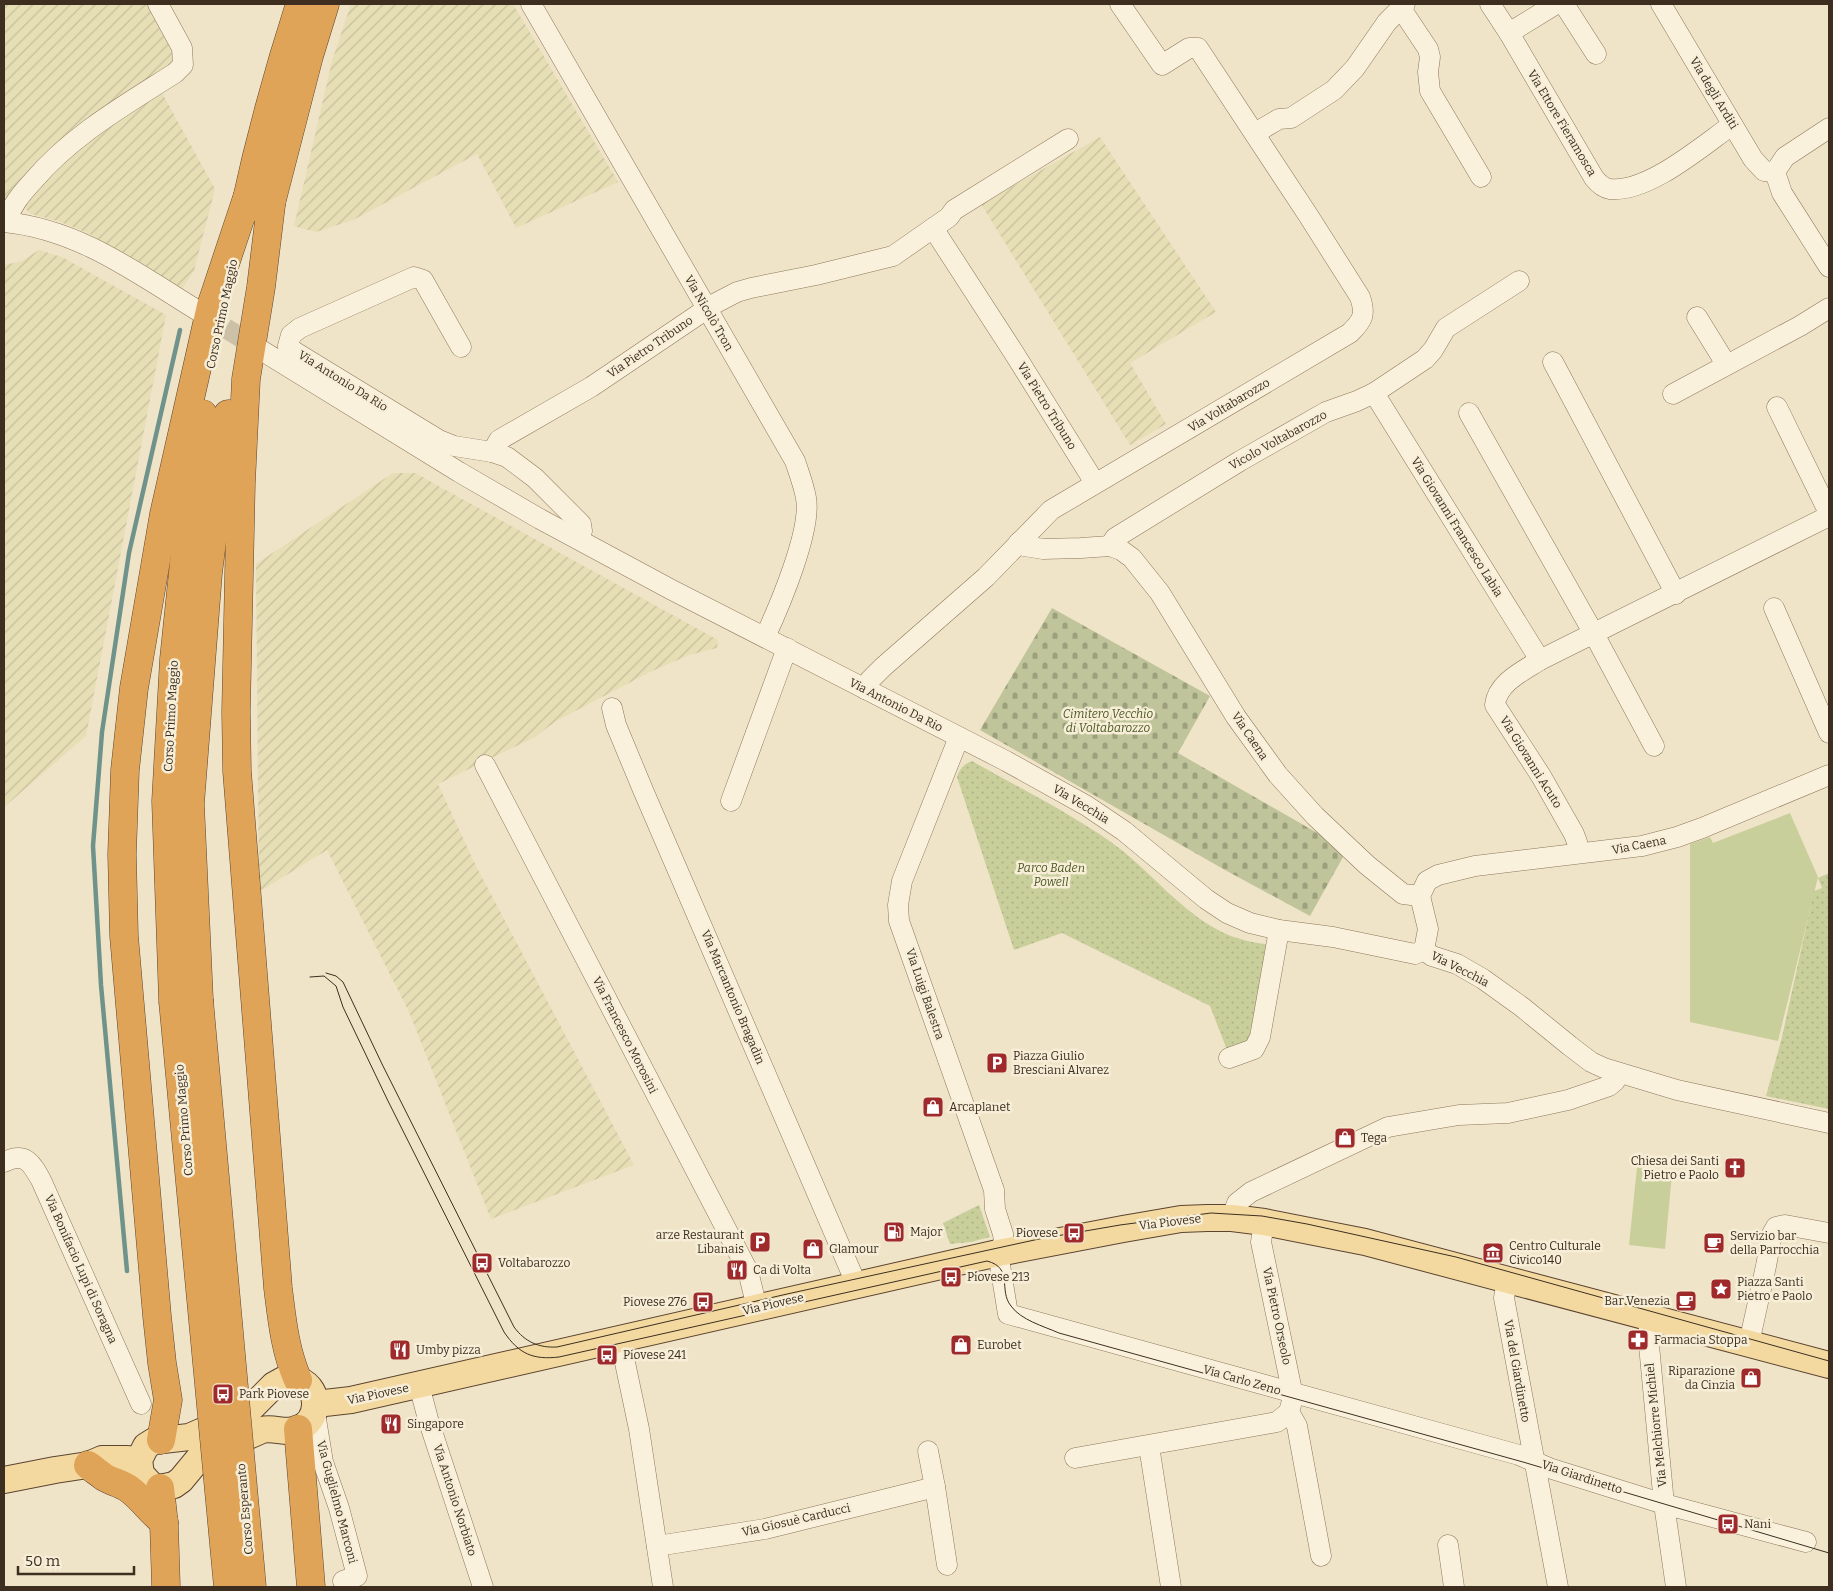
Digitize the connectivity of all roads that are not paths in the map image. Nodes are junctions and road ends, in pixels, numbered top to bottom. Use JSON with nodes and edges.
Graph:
{"nodes":[{"id":1,"x":158,"y":4,"type":"edge"},
{"id":2,"x":300,"y":4,"type":"edge"},
{"id":3,"x":325,"y":4,"type":"edge"},
{"id":4,"x":531,"y":4,"type":"edge"},
{"id":5,"x":1120,"y":4,"type":"edge"},
{"id":6,"x":1490,"y":4,"type":"edge"},
{"id":7,"x":1556,"y":4,"type":"edge"},
{"id":8,"x":1564,"y":4,"type":"edge"},
{"id":9,"x":1661,"y":4,"type":"edge"},
{"id":10,"x":1398,"y":7,"type":"edge"},
{"id":11,"x":1509,"y":33,"type":"junction"},
{"id":12,"x":1596,"y":54,"type":"dead end"},
{"id":13,"x":1732,"y":125,"type":"junction"},
{"id":14,"x":1829,"y":128,"type":"edge"},
{"id":15,"x":1255,"y":133,"type":"junction"},
{"id":16,"x":1068,"y":138,"type":"dead end"},
{"id":17,"x":1775,"y":172,"type":"junction"},
{"id":18,"x":1481,"y":177,"type":"dead end"},
{"id":19,"x":260,"y":196,"type":"junction"},
{"id":20,"x":5,"y":222,"type":"edge"},
{"id":21,"x":933,"y":228,"type":"junction"},
{"id":22,"x":1829,"y":266,"type":"edge"},
{"id":23,"x":1519,"y":281,"type":"dead end"},
{"id":24,"x":707,"y":308,"type":"junction"},
{"id":25,"x":1829,"y":308,"type":"edge"},
{"id":26,"x":200,"y":312,"type":"tunnel mouth"},
{"id":27,"x":1697,"y":317,"type":"dead end"},
{"id":28,"x":256,"y":346,"type":"tunnel mouth"},
{"id":29,"x":460,"y":346,"type":"dead end"},
{"id":30,"x":1553,"y":362,"type":"dead end"},
{"id":31,"x":1726,"y":364,"type":"junction"},
{"id":32,"x":1374,"y":393,"type":"junction"},
{"id":33,"x":1673,"y":394,"type":"dead end"},
{"id":34,"x":1777,"y":407,"type":"dead end"},
{"id":35,"x":1469,"y":413,"type":"dead end"},
{"id":36,"x":492,"y":452,"type":"junction"},
{"id":37,"x":1095,"y":483,"type":"junction"},
{"id":38,"x":1829,"y":514,"type":"edge"},
{"id":39,"x":578,"y":539,"type":"junction"},
{"id":40,"x":1019,"y":542,"type":"junction"},
{"id":41,"x":1110,"y":546,"type":"junction"},
{"id":42,"x":1676,"y":594,"type":"junction"},
{"id":43,"x":1774,"y":608,"type":"dead end"},
{"id":44,"x":1594,"y":634,"type":"junction"},
{"id":45,"x":765,"y":637,"type":"junction"},
{"id":46,"x":787,"y":648,"type":"junction"},
{"id":47,"x":1540,"y":660,"type":"junction"},
{"id":48,"x":865,"y":689,"type":"junction"},
{"id":49,"x":612,"y":708,"type":"dead end"},
{"id":50,"x":1829,"y":733,"type":"edge"},
{"id":51,"x":959,"y":737,"type":"junction"},
{"id":52,"x":1654,"y":746,"type":"dead end"},
{"id":53,"x":1006,"y":761,"type":"joint"},
{"id":54,"x":485,"y":765,"type":"dead end"},
{"id":55,"x":1829,"y":775,"type":"edge"},
{"id":56,"x":731,"y":801,"type":"dead end"},
{"id":57,"x":1578,"y":853,"type":"junction"},
{"id":58,"x":1420,"y":896,"type":"junction"},
{"id":59,"x":1279,"y":930,"type":"junction"},
{"id":60,"x":1424,"y":950,"type":"junction"},
{"id":61,"x":1229,"y":1058,"type":"dead end"},
{"id":62,"x":1618,"y":1073,"type":"junction"},
{"id":63,"x":1829,"y":1123,"type":"edge"},
{"id":64,"x":4,"y":1162,"type":"edge"},
{"id":65,"x":1232,"y":1218,"type":"junction"},
{"id":66,"x":1264,"y":1222,"type":"junction"},
{"id":67,"x":1829,"y":1233,"type":"edge"},
{"id":68,"x":998,"y":1253,"type":"junction"},
{"id":69,"x":1507,"y":1280,"type":"junction"},
{"id":70,"x":855,"y":1286,"type":"junction"},
{"id":71,"x":757,"y":1308,"type":"junction"},
{"id":72,"x":1651,"y":1317,"type":"junction"},
{"id":73,"x":620,"y":1338,"type":"junction"},
{"id":74,"x":1749,"y":1342,"type":"junction"},
{"id":75,"x":1829,"y":1365,"type":"edge"},
{"id":76,"x":298,"y":1380,"type":"junction"},
{"id":77,"x":419,"y":1384,"type":"junction"},
{"id":78,"x":1290,"y":1403,"type":"junction"},
{"id":79,"x":141,"y":1404,"type":"dead end"},
{"id":80,"x":309,"y":1415,"type":"junction"},
{"id":81,"x":226,"y":1435,"type":"junction"},
{"id":82,"x":161,"y":1440,"type":"junction"},
{"id":83,"x":1148,"y":1446,"type":"junction"},
{"id":84,"x":928,"y":1451,"type":"dead end"},
{"id":85,"x":1076,"y":1458,"type":"dead end"},
{"id":86,"x":139,"y":1460,"type":"junction"},
{"id":87,"x":1535,"y":1462,"type":"junction"},
{"id":88,"x":88,"y":1465,"type":"junction"},
{"id":89,"x":4,"y":1480,"type":"edge"},
{"id":90,"x":934,"y":1487,"type":"junction"},
{"id":91,"x":160,"y":1488,"type":"junction"},
{"id":92,"x":1664,"y":1504,"type":"junction"},
{"id":93,"x":164,"y":1522,"type":"junction"},
{"id":94,"x":1806,"y":1542,"type":"dead end"},
{"id":95,"x":1448,"y":1545,"type":"dead end"},
{"id":96,"x":657,"y":1546,"type":"junction"},
{"id":97,"x":1321,"y":1556,"type":"dead end"},
{"id":98,"x":947,"y":1565,"type":"dead end"},
{"id":99,"x":343,"y":1581,"type":"dead end"},
{"id":100,"x":166,"y":1587,"type":"edge"},
{"id":101,"x":228,"y":1587,"type":"edge"},
{"id":102,"x":252,"y":1587,"type":"edge"},
{"id":103,"x":311,"y":1587,"type":"edge"},
{"id":104,"x":483,"y":1587,"type":"edge"},
{"id":105,"x":663,"y":1587,"type":"edge"},
{"id":106,"x":1171,"y":1587,"type":"edge"},
{"id":107,"x":1454,"y":1587,"type":"edge"},
{"id":108,"x":1558,"y":1587,"type":"edge"},
{"id":109,"x":1676,"y":1587,"type":"edge"}],
"edges":[{"from":1,"to":20,"type":"street"},
{"from":2,"to":19,"type":"highway","name":"Corso Primo Maggio"},
{"from":3,"to":19,"type":"highway","name":"Corso Primo Maggio"},
{"from":4,"to":24,"type":"street","name":"Via Nicolò Tron"},
{"from":5,"to":15,"type":"street","name":"Via Voltabarozzo"},
{"from":6,"to":11,"type":"street","name":"Via Ettore Fieramosca"},
{"from":7,"to":11,"type":"street"},
{"from":8,"to":12,"type":"street"},
{"from":9,"to":13,"type":"street","name":"Via degli Arditi"},
{"from":10,"to":15,"type":"street"},
{"from":10,"to":18,"type":"street"},
{"from":11,"to":13,"type":"street","name":"Via Ettore Fieramosca"},
{"from":13,"to":17,"type":"street","name":"Via degli Arditi"},
{"from":14,"to":17,"type":"street"},
{"from":15,"to":37,"type":"street","name":"Via Voltabarozzo"},
{"from":16,"to":21,"type":"street","name":"Via Pietro Tribuno"},
{"from":17,"to":22,"type":"street"},
{"from":19,"to":76,"type":"highway"},
{"from":19,"to":81,"type":"highway","name":"Corso Primo Maggio","bridge":true},
{"from":19,"to":82,"type":"highway"},
{"from":20,"to":26,"type":"street"},
{"from":21,"to":24,"type":"street","name":"Via Pietro Tribuno"},
{"from":21,"to":37,"type":"street","name":"Via Pietro Tribuno"},
{"from":23,"to":32,"type":"street","name":"Vicolo Voltabarozzo"},
{"from":24,"to":36,"type":"street","name":"Via Pietro Tribuno"},
{"from":24,"to":45,"type":"street","name":"Via Nicolò Tron"},
{"from":25,"to":31,"type":"street"},
{"from":27,"to":31,"type":"street"},
{"from":28,"to":39,"type":"street","name":"Via Antonio Da Rio"},
{"from":29,"to":36,"type":"street","name":"Via Antonio Da Rio"},
{"from":30,"to":42,"type":"street"},
{"from":31,"to":33,"type":"street"},
{"from":32,"to":41,"type":"street","name":"Vicolo Voltabarozzo"},
{"from":32,"to":47,"type":"street","name":"Via Giovanni Francesco Labia"},
{"from":34,"to":38,"type":"street","name":"Via Giovanni Acuto"},
{"from":35,"to":44,"type":"street"},
{"from":36,"to":39,"type":"street","name":"Via Antonio Da Rio"},
{"from":37,"to":40,"type":"street","name":"Via Voltabarozzo"},
{"from":38,"to":42,"type":"street","name":"Via Giovanni Acuto"},
{"from":39,"to":45,"type":"street","name":"Via Antonio Da Rio"},
{"from":40,"to":41,"type":"street"},
{"from":40,"to":48,"type":"street","name":"Via Voltabarozzo"},
{"from":41,"to":58,"type":"street","name":"Via Caena"},
{"from":42,"to":44,"type":"street","name":"Via Giovanni Acuto"},
{"from":43,"to":50,"type":"street"},
{"from":44,"to":47,"type":"street","name":"Via Giovanni Acuto"},
{"from":44,"to":52,"type":"street"},
{"from":45,"to":46,"type":"street","name":"Via Antonio Da Rio"},
{"from":46,"to":48,"type":"street","name":"Via Antonio Da Rio"},
{"from":46,"to":56,"type":"street"},
{"from":47,"to":57,"type":"street","name":"Via Giovanni Acuto"},
{"from":48,"to":51,"type":"street","name":"Via Antonio Da Rio"},
{"from":49,"to":70,"type":"street","name":"Via Marcantonio Bragadin"},
{"from":51,"to":53,"type":"street","name":"Via Antonio Da Rio"},
{"from":51,"to":68,"type":"street","name":"Via Luigi Balestra"},
{"from":53,"to":59,"type":"street","name":"Via Vecchia"},
{"from":54,"to":71,"type":"street","name":"Via Francesco Morosini"},
{"from":55,"to":57,"type":"street","name":"Via Caena"},
{"from":57,"to":58,"type":"street","name":"Via Caena"},
{"from":58,"to":60,"type":"street"},
{"from":59,"to":60,"type":"street","name":"Via Vecchia"},
{"from":59,"to":61,"type":"street"},
{"from":60,"to":62,"type":"street","name":"Via Vecchia"},
{"from":62,"to":63,"type":"street","name":"Via Vecchia"},
{"from":62,"to":65,"type":"street"},
{"from":64,"to":79,"type":"street","name":"Via Bonifacio Lupi di Soragna"},
{"from":65,"to":66,"type":"main road","name":"Via Piovese"},
{"from":65,"to":68,"type":"main road","name":"Via Piovese"},
{"from":66,"to":69,"type":"main road","name":"Via Piovese"},
{"from":66,"to":78,"type":"street","name":"Via Pietro Orseolo"},
{"from":67,"to":74,"type":"street"},
{"from":68,"to":70,"type":"main road","name":"Via Piovese"},
{"from":68,"to":78,"type":"street","name":"Via Carlo Zeno"},
{"from":69,"to":72,"type":"main road","name":"Via Piovese"},
{"from":69,"to":87,"type":"street","name":"Via del Giardinetto"},
{"from":70,"to":71,"type":"main road","name":"Via Piovese"},
{"from":71,"to":73,"type":"main road","name":"Via Piovese"},
{"from":72,"to":74,"type":"main road","name":"Via Piovese"},
{"from":72,"to":92,"type":"street","name":"Via Melchiorre Michiel"},
{"from":73,"to":77,"type":"main road","name":"Via Piovese"},
{"from":73,"to":96,"type":"street"},
{"from":74,"to":75,"type":"main road","name":"Via Piovese"},
{"from":76,"to":80,"type":"main road"},
{"from":76,"to":82,"type":"main road"},
{"from":77,"to":80,"type":"main road","name":"Via Piovese"},
{"from":77,"to":104,"type":"street","name":"Via Antonio Norbiato"},
{"from":78,"to":83,"type":"street"},
{"from":78,"to":87,"type":"street","name":"Via Carlo Zeno"},
{"from":78,"to":97,"type":"street","name":"Via Pietro Orseolo"},
{"from":80,"to":91,"type":"main road","name":"Via Piovese"},
{"from":80,"to":99,"type":"street","name":"Via Guglielmo Marconi"},
{"from":80,"to":103,"type":"highway"},
{"from":81,"to":101,"type":"highway","name":"Corso Esperanto","bridge":true},
{"from":81,"to":102,"type":"highway","name":"Corso Esperanto","bridge":true},
{"from":82,"to":86,"type":"main road"},
{"from":83,"to":85,"type":"street"},
{"from":83,"to":106,"type":"street"},
{"from":84,"to":90,"type":"street"},
{"from":86,"to":88,"type":"main road"},
{"from":86,"to":91,"type":"main road"},
{"from":87,"to":92,"type":"street","name":"Via Giardinetto"},
{"from":87,"to":108,"type":"street","name":"Via Giardinetto"},
{"from":88,"to":89,"type":"main road"},
{"from":88,"to":93,"type":"highway"},
{"from":90,"to":96,"type":"street","name":"Via Giosuè Carducci"},
{"from":90,"to":98,"type":"street"},
{"from":91,"to":93,"type":"highway"},
{"from":92,"to":94,"type":"street","name":"Via Melchiorre Michiel"},
{"from":92,"to":109,"type":"street","name":"Via Melchiorre Michiel"},
{"from":93,"to":100,"type":"highway"},
{"from":95,"to":107,"type":"street"},
{"from":96,"to":105,"type":"street"}]}
